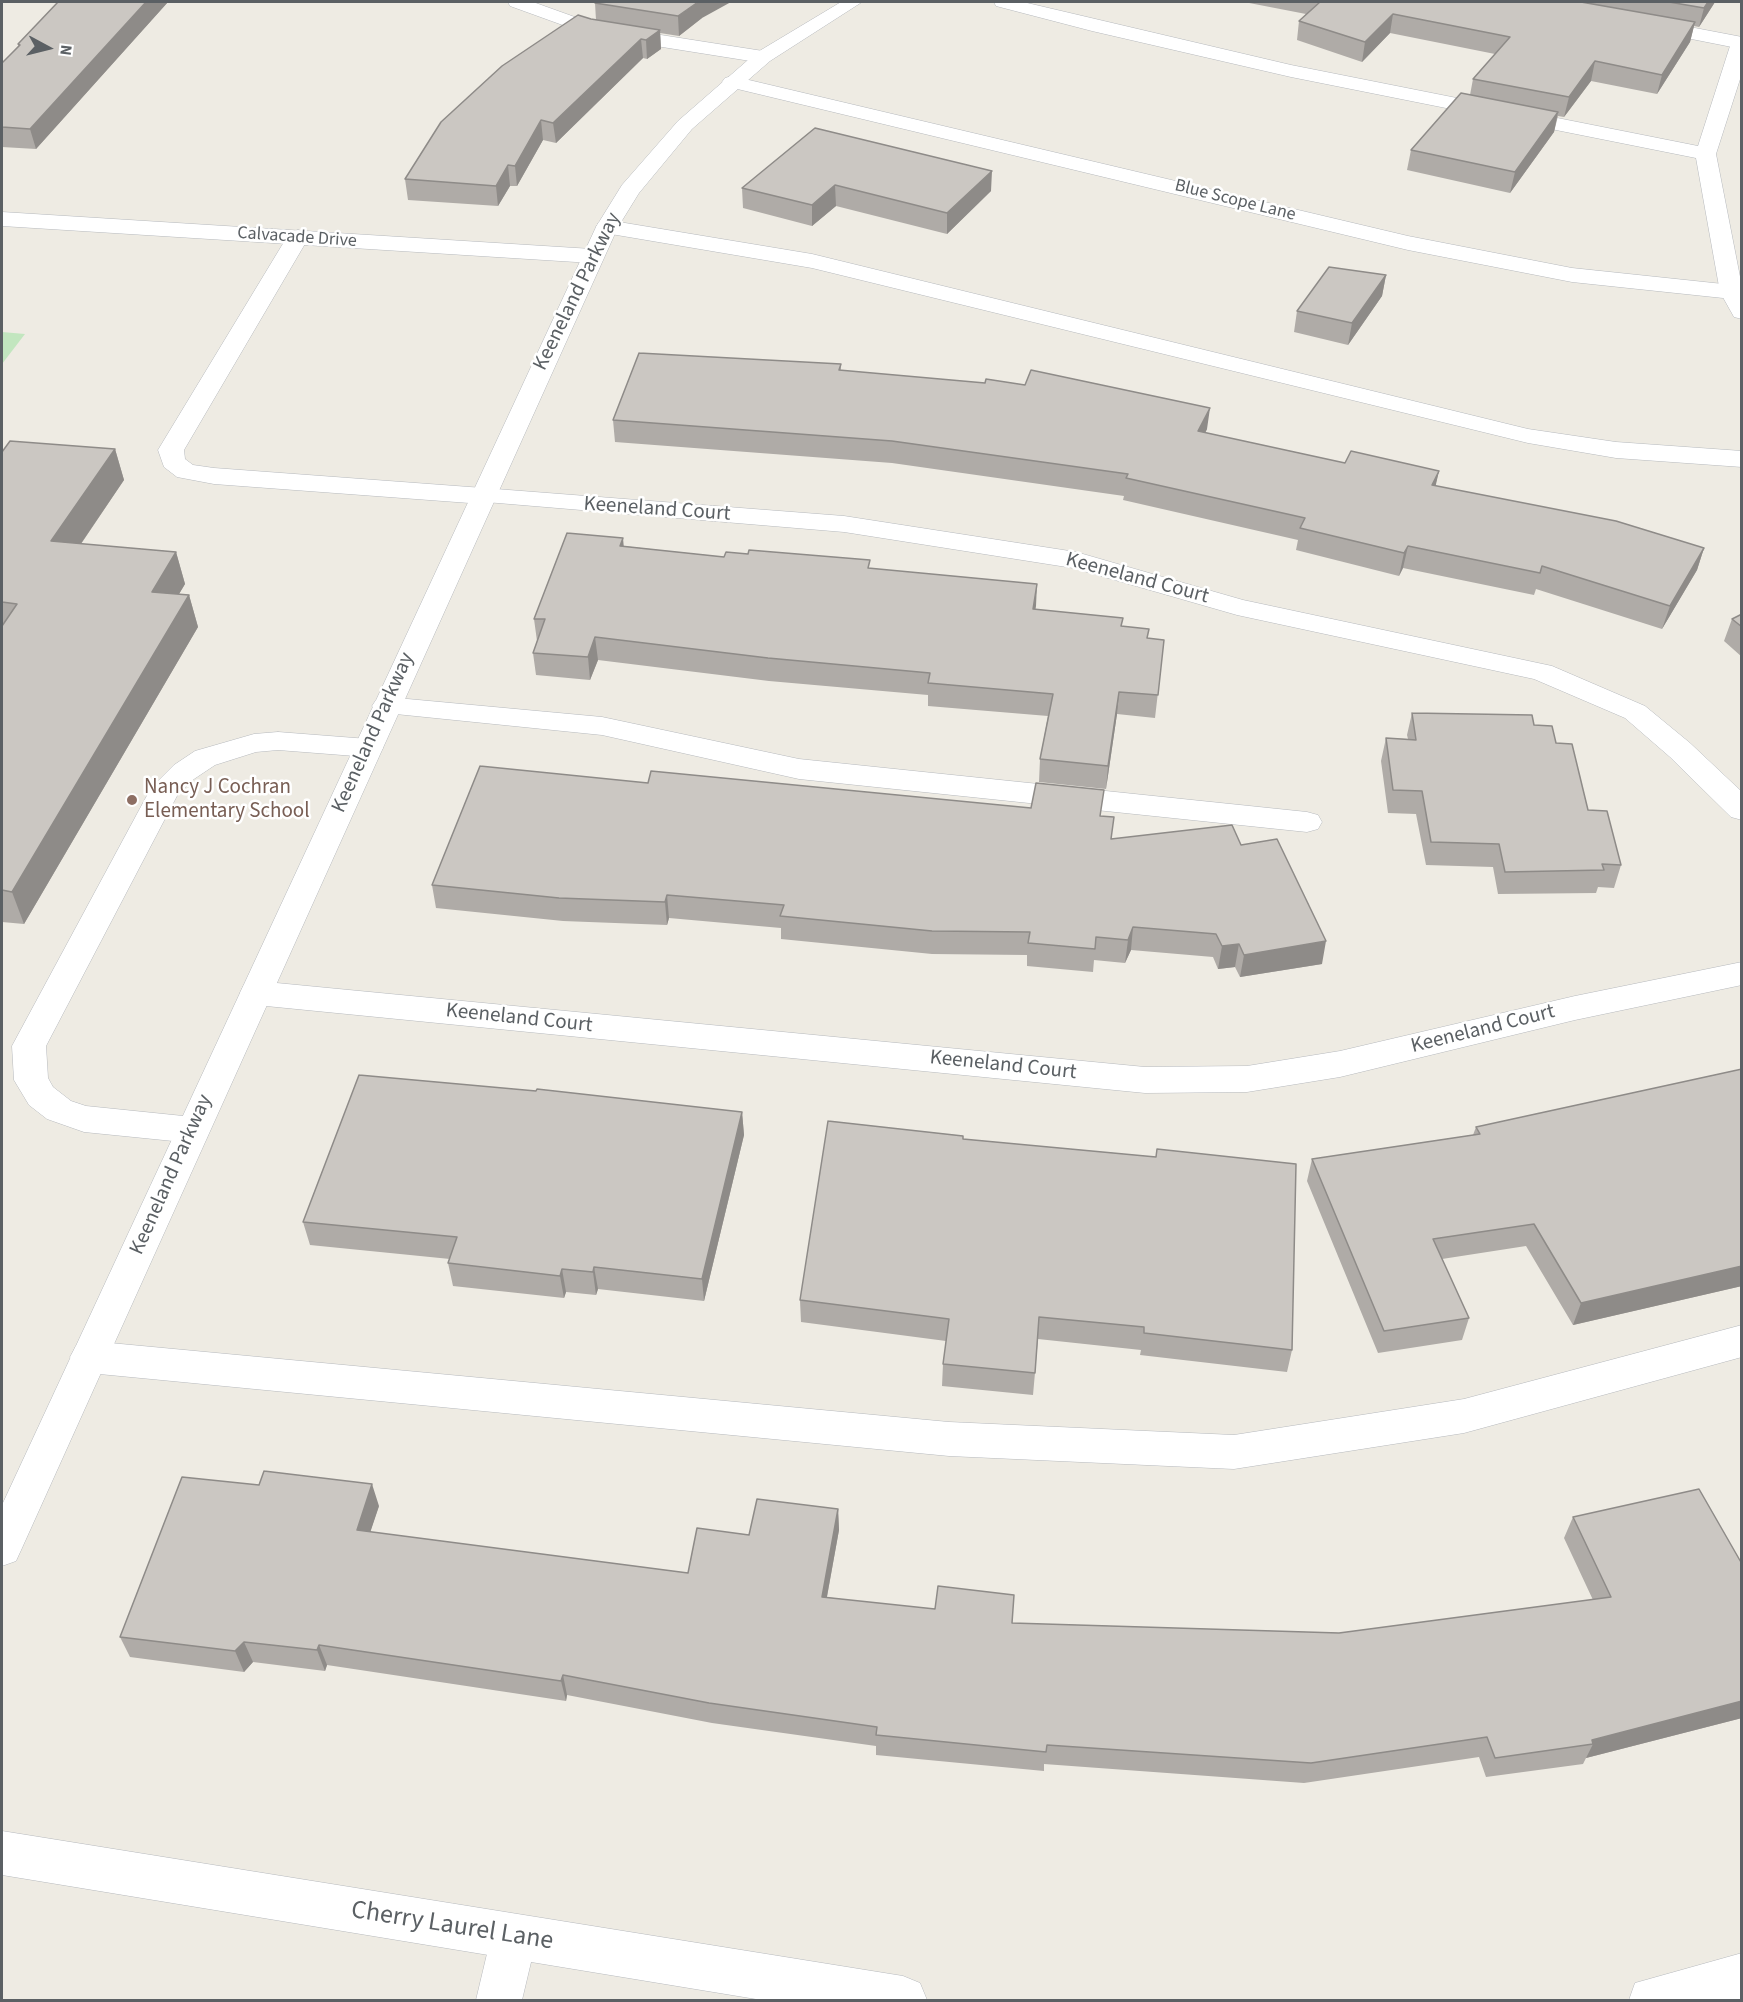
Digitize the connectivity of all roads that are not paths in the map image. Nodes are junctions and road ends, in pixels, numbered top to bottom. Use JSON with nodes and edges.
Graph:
{"nodes":[{"id":1,"x":517,"y":2,"type":"edge"},
{"id":2,"x":854,"y":2,"type":"edge"},
{"id":3,"x":1003,"y":2,"type":"edge"},
{"id":4,"x":1626,"y":21,"type":"edge"},
{"id":5,"x":1741,"y":43,"type":"edge"},
{"id":6,"x":764,"y":57,"type":"junction"},
{"id":7,"x":732,"y":82,"type":"junction"},
{"id":8,"x":1706,"y":154,"type":"junction"},
{"id":9,"x":2,"y":219,"type":"edge"},
{"id":10,"x":607,"y":227,"type":"junction"},
{"id":11,"x":298,"y":237,"type":"junction"},
{"id":12,"x":592,"y":256,"type":"junction"},
{"id":13,"x":1736,"y":293,"type":"edge"},
{"id":14,"x":1742,"y":312,"type":"edge"},
{"id":15,"x":1742,"y":459,"type":"edge"},
{"id":16,"x":483,"y":496,"type":"junction"},
{"id":17,"x":386,"y":706,"type":"junction"},
{"id":18,"x":368,"y":748,"type":"junction"},
{"id":19,"x":1742,"y":810,"type":"edge"},
{"id":20,"x":1306,"y":822,"type":"dead end"},
{"id":21,"x":1742,"y":973,"type":"edge"},
{"id":22,"x":256,"y":993,"type":"junction"},
{"id":23,"x":193,"y":1130,"type":"junction"},
{"id":24,"x":1742,"y":1341,"type":"edge"},
{"id":25,"x":88,"y":1357,"type":"junction"},
{"id":26,"x":2,"y":1548,"type":"edge"},
{"id":27,"x":2,"y":1853,"type":"edge"},
{"id":28,"x":514,"y":1937,"type":"junction"},
{"id":29,"x":1742,"y":1976,"type":"edge"},
{"id":30,"x":499,"y":2001,"type":"edge"},
{"id":31,"x":903,"y":2001,"type":"edge"},
{"id":32,"x":1652,"y":2001,"type":"edge"}],
"edges":[{"from":1,"to":6,"type":"street"},
{"from":2,"to":6,"type":"street","name":"Keeneland Parkway"},
{"from":3,"to":8,"type":"street"},
{"from":4,"to":5,"type":"street"},
{"from":5,"to":8,"type":"street"},
{"from":6,"to":7,"type":"street","name":"Keeneland Parkway"},
{"from":7,"to":10,"type":"street","name":"Keeneland Parkway"},
{"from":7,"to":13,"type":"street","name":"Blue Scope Lane"},
{"from":8,"to":13,"type":"street"},
{"from":9,"to":11,"type":"street","name":"Calvacade Drive"},
{"from":10,"to":12,"type":"street","name":"Keeneland Parkway"},
{"from":10,"to":15,"type":"street"},
{"from":11,"to":12,"type":"street","name":"Calvacade Drive"},
{"from":11,"to":16,"type":"street","name":"Keeneland Court"},
{"from":12,"to":16,"type":"street","name":"Keeneland Parkway"},
{"from":13,"to":14,"type":"street"},
{"from":16,"to":17,"type":"street","name":"Keeneland Parkway"},
{"from":16,"to":19,"type":"street","name":"Keeneland Court"},
{"from":17,"to":18,"type":"street","name":"Keeneland Parkway"},
{"from":17,"to":20,"type":"street"},
{"from":18,"to":22,"type":"street","name":"Keeneland Parkway"},
{"from":18,"to":23,"type":"street"},
{"from":21,"to":22,"type":"street","name":"Keeneland Court"},
{"from":22,"to":23,"type":"street","name":"Keeneland Parkway"},
{"from":23,"to":25,"type":"street","name":"Keeneland Parkway"},
{"from":24,"to":25,"type":"street"},
{"from":25,"to":26,"type":"street","name":"Keeneland Parkway"},
{"from":27,"to":28,"type":"street","name":"Cherry Laurel Lane"},
{"from":28,"to":30,"type":"street"},
{"from":28,"to":31,"type":"street","name":"Cherry Laurel Lane"},
{"from":29,"to":32,"type":"street"}]}
